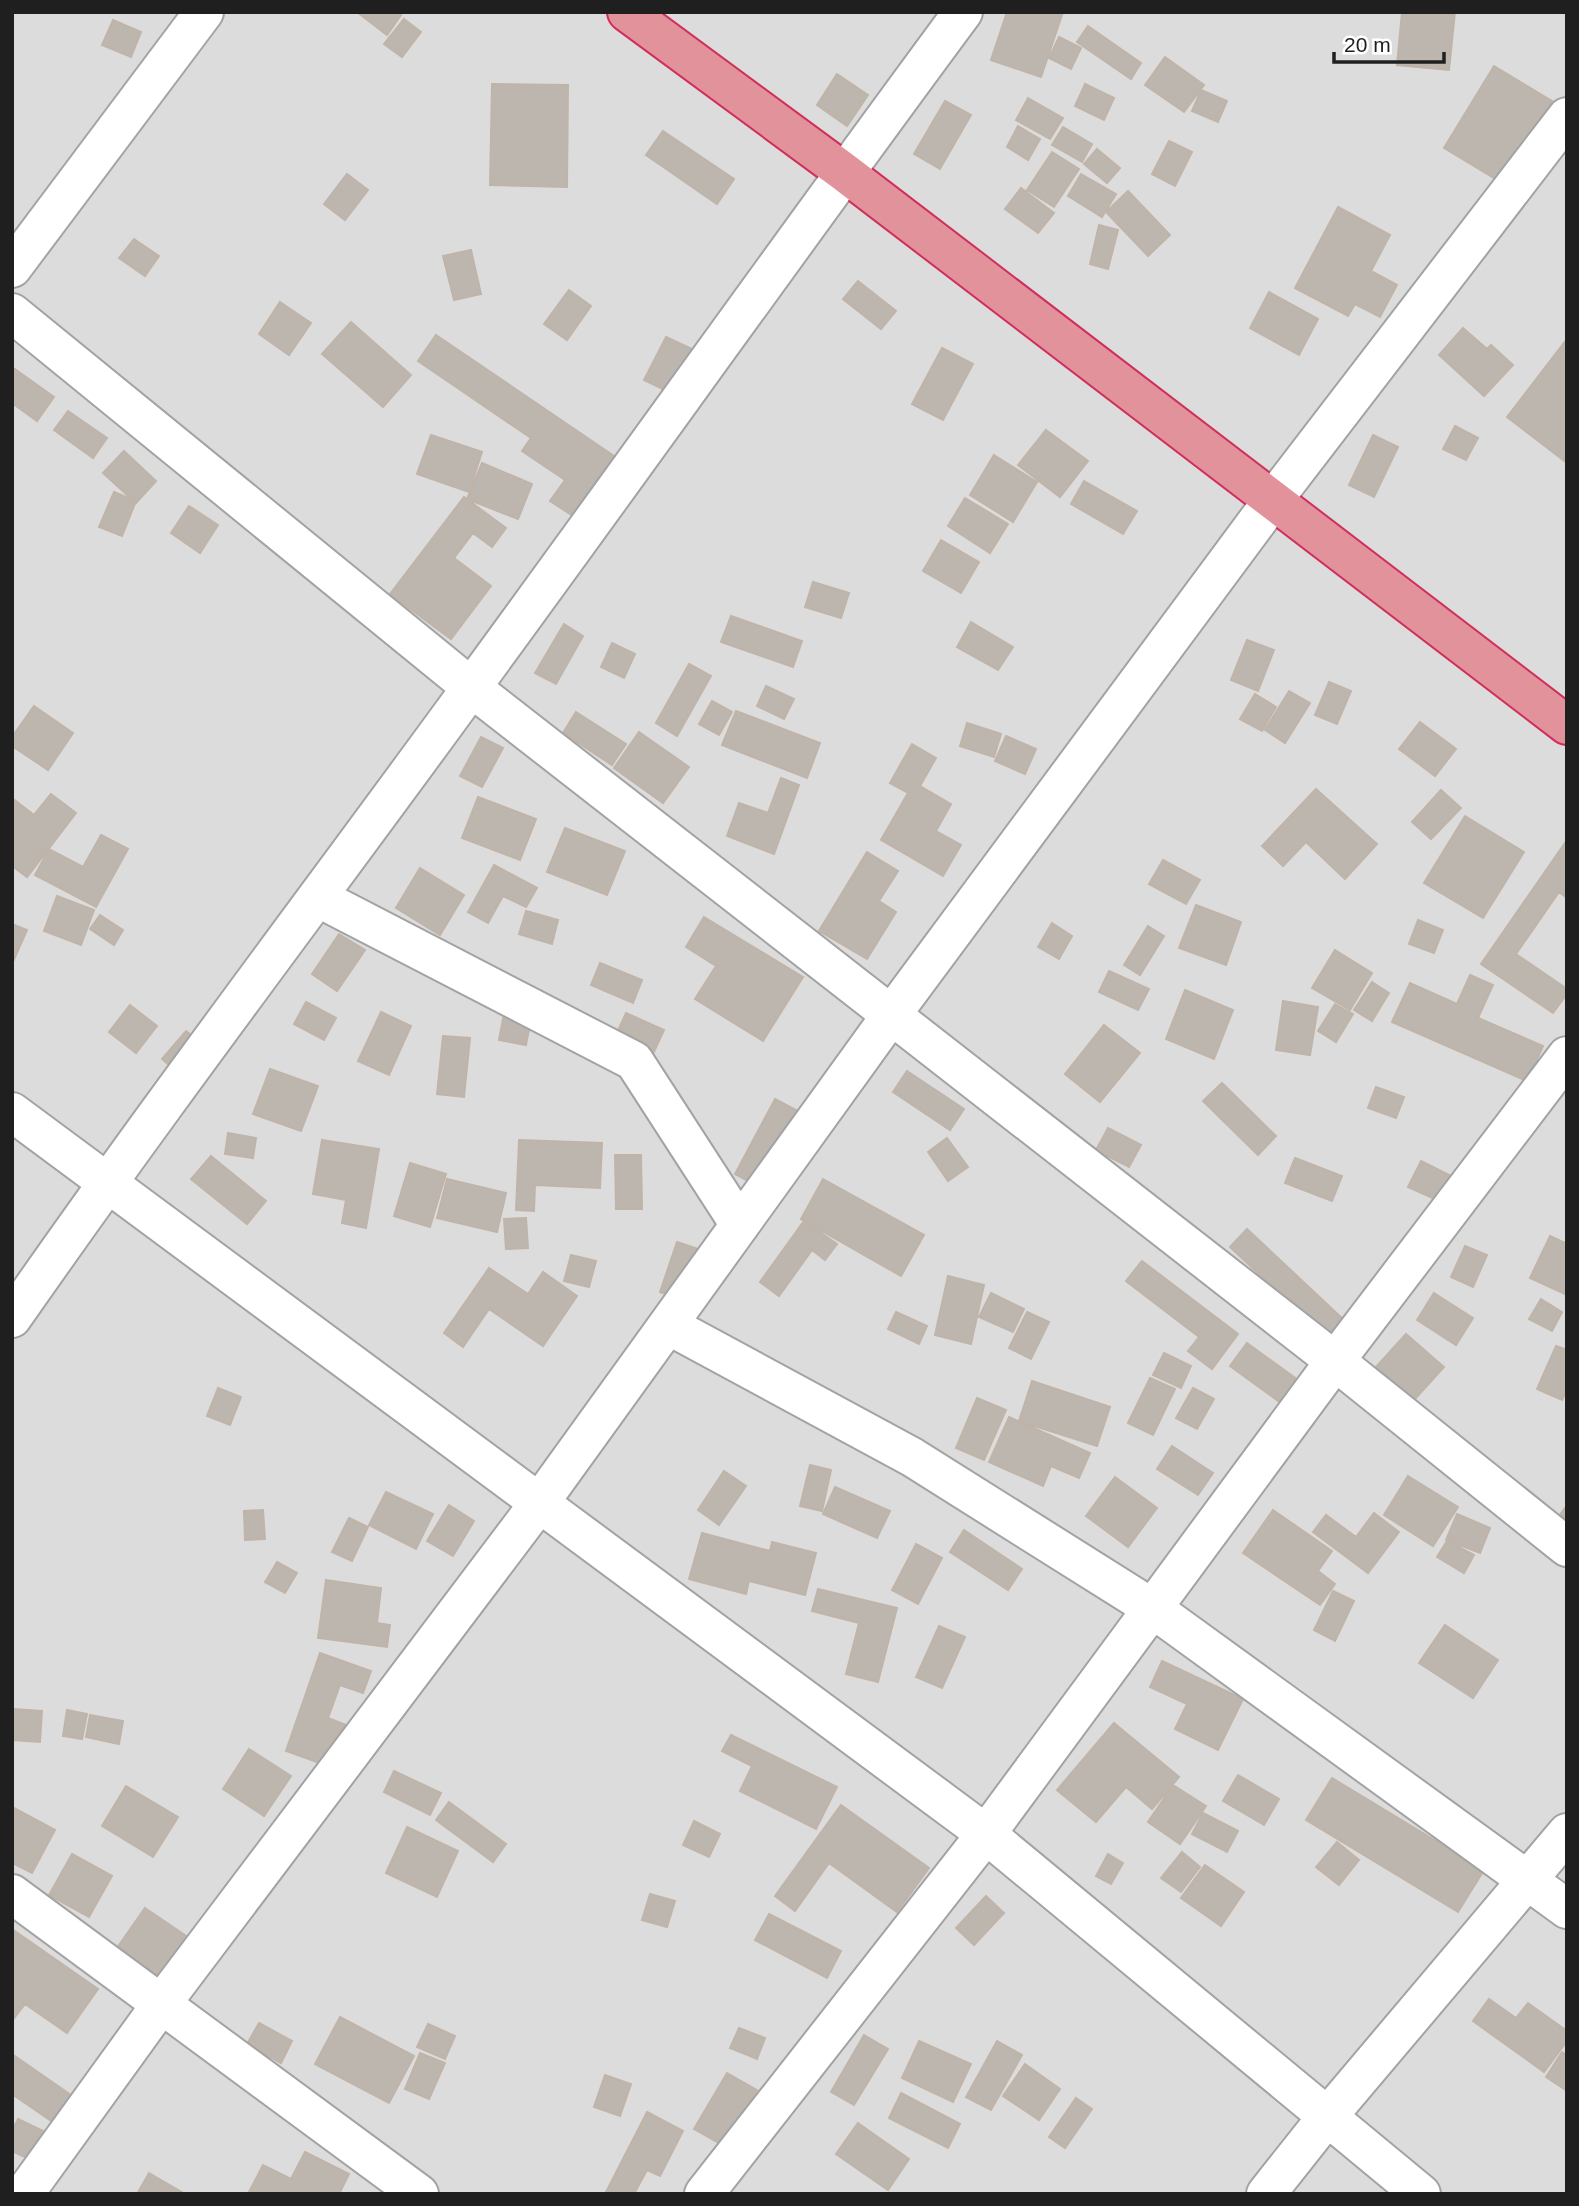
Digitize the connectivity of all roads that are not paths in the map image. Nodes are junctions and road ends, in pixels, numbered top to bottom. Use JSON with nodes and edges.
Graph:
{"nodes":[{"id":1,"x":204,"y":12,"type":"edge"},
{"id":2,"x":627,"y":12,"type":"edge"},
{"id":3,"x":963,"y":12,"type":"edge"},
{"id":4,"x":1567,"y":117,"type":"edge"},
{"id":5,"x":844,"y":172,"type":"junction"},
{"id":6,"x":12,"y":268,"type":"edge"},
{"id":7,"x":12,"y":313,"type":"edge"},
{"id":8,"x":1273,"y":500,"type":"junction"},
{"id":9,"x":472,"y":688,"type":"junction"},
{"id":10,"x":1567,"y":725,"type":"edge"},
{"id":11,"x":317,"y":897,"type":"junction"},
{"id":12,"x":892,"y":1014,"type":"junction"},
{"id":13,"x":1567,"y":1056,"type":"edge"},
{"id":14,"x":12,"y":1112,"type":"edge"},
{"id":15,"x":107,"y":1181,"type":"junction"},
{"id":16,"x":740,"y":1225,"type":"junction"},
{"id":17,"x":12,"y":1318,"type":"edge"},
{"id":18,"x":668,"y":1325,"type":"junction"},
{"id":19,"x":1335,"y":1361,"type":"junction"},
{"id":20,"x":540,"y":1502,"type":"junction"},
{"id":21,"x":1567,"y":1547,"type":"edge"},
{"id":22,"x":1152,"y":1608,"type":"junction"},
{"id":23,"x":986,"y":1833,"type":"junction"},
{"id":24,"x":1567,"y":1833,"type":"edge"},
{"id":25,"x":1527,"y":1880,"type":"junction"},
{"id":26,"x":12,"y":1894,"type":"edge"},
{"id":27,"x":1567,"y":1909,"type":"edge"},
{"id":28,"x":162,"y":2003,"type":"junction"},
{"id":29,"x":1327,"y":2117,"type":"junction"},
{"id":30,"x":24,"y":2194,"type":"edge"},
{"id":31,"x":419,"y":2194,"type":"edge"},
{"id":32,"x":704,"y":2194,"type":"edge"},
{"id":33,"x":1266,"y":2194,"type":"edge"},
{"id":34,"x":1421,"y":2194,"type":"edge"}],
"edges":[{"from":1,"to":6,"type":"street"},
{"from":2,"to":5,"type":"highway"},
{"from":3,"to":5,"type":"street"},
{"from":4,"to":8,"type":"street"},
{"from":5,"to":8,"type":"highway"},
{"from":5,"to":9,"type":"street"},
{"from":7,"to":9,"type":"street"},
{"from":8,"to":10,"type":"highway"},
{"from":8,"to":12,"type":"street"},
{"from":9,"to":11,"type":"street"},
{"from":9,"to":12,"type":"street"},
{"from":11,"to":15,"type":"street"},
{"from":11,"to":16,"type":"street"},
{"from":12,"to":16,"type":"street"},
{"from":12,"to":19,"type":"street"},
{"from":13,"to":19,"type":"street"},
{"from":14,"to":15,"type":"street"},
{"from":15,"to":17,"type":"street"},
{"from":15,"to":20,"type":"street"},
{"from":16,"to":18,"type":"street"},
{"from":18,"to":20,"type":"street"},
{"from":18,"to":22,"type":"street"},
{"from":19,"to":21,"type":"street"},
{"from":19,"to":22,"type":"street"},
{"from":20,"to":23,"type":"street"},
{"from":20,"to":28,"type":"street"},
{"from":22,"to":23,"type":"street"},
{"from":22,"to":25,"type":"street"},
{"from":23,"to":29,"type":"street"},
{"from":23,"to":32,"type":"street"},
{"from":24,"to":25,"type":"street"},
{"from":25,"to":27,"type":"street"},
{"from":25,"to":29,"type":"street"},
{"from":26,"to":28,"type":"street"},
{"from":28,"to":30,"type":"street"},
{"from":28,"to":31,"type":"street"},
{"from":29,"to":33,"type":"street"},
{"from":29,"to":34,"type":"street"}]}
